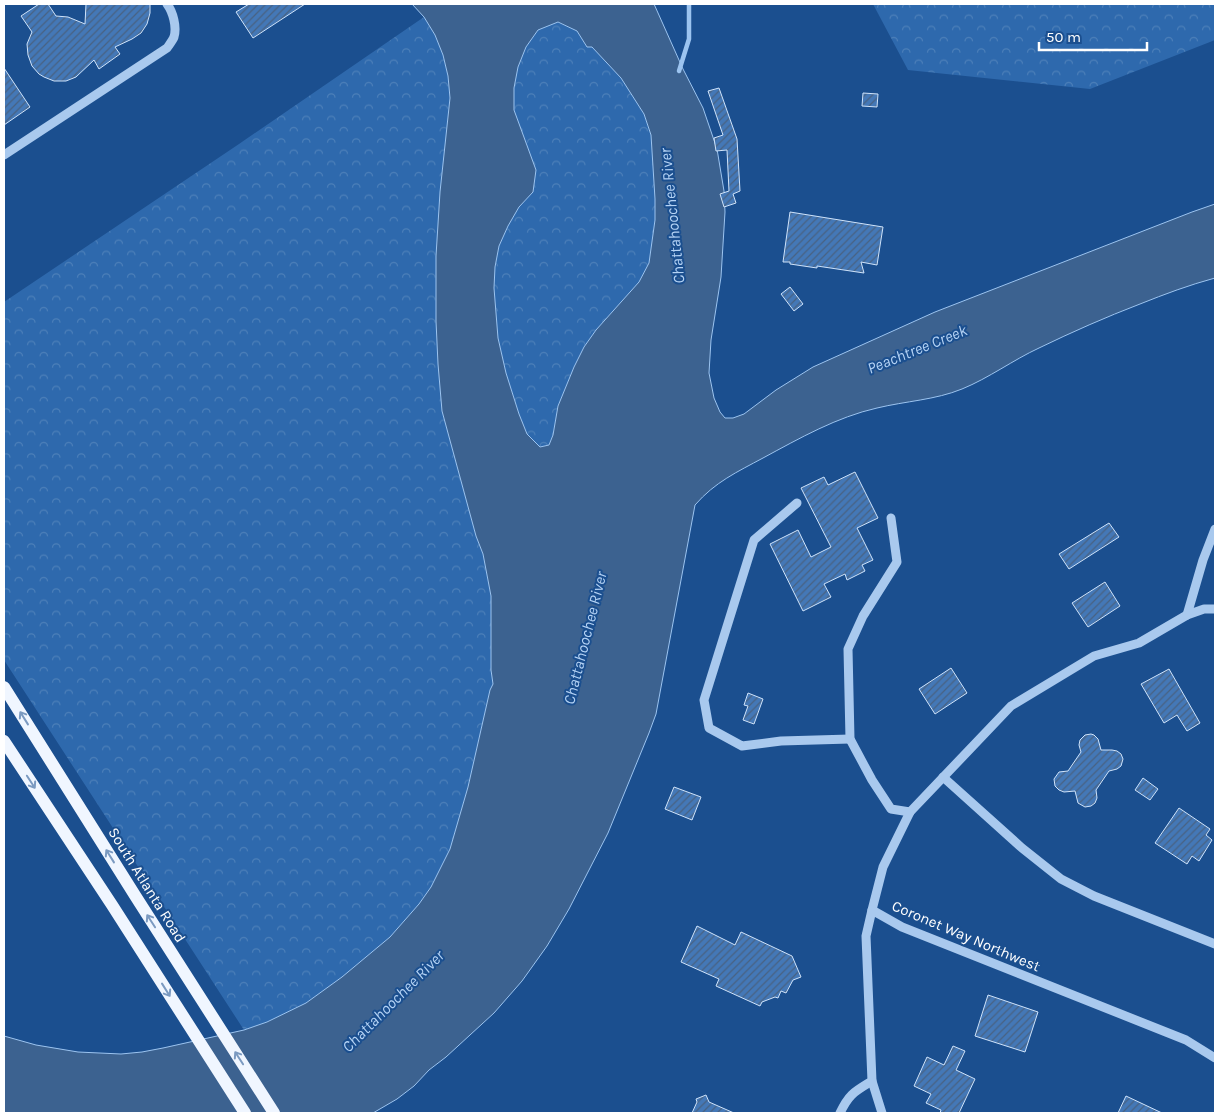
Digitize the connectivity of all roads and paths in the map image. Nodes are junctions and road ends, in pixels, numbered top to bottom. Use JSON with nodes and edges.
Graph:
{"nodes":[{"id":1,"x":167,"y":4,"type":"edge"},
{"id":2,"x":4,"y":155,"type":"edge"},
{"id":3,"x":797,"y":503,"type":"dead end"},
{"id":4,"x":891,"y":518,"type":"dead end"},
{"id":5,"x":1215,"y":529,"type":"edge"},
{"id":6,"x":1215,"y":610,"type":"edge"},
{"id":7,"x":1187,"y":615,"type":"junction"},
{"id":8,"x":4,"y":686,"type":"edge"},
{"id":9,"x":850,"y":739,"type":"junction"},
{"id":10,"x":4,"y":741,"type":"edge"},
{"id":11,"x":943,"y":777,"type":"junction"},
{"id":12,"x":910,"y":812,"type":"junction"},
{"id":13,"x":872,"y":910,"type":"junction"},
{"id":14,"x":1215,"y":944,"type":"edge"},
{"id":15,"x":1215,"y":1058,"type":"edge"},
{"id":16,"x":872,"y":1082,"type":"junction"},
{"id":17,"x":245,"y":1113,"type":"edge"},
{"id":18,"x":274,"y":1113,"type":"edge"},
{"id":19,"x":840,"y":1113,"type":"edge"},
{"id":20,"x":882,"y":1113,"type":"edge"}],
"edges":[{"from":1,"to":2,"type":"street"},
{"from":3,"to":9,"type":"street"},
{"from":4,"to":9,"type":"street"},
{"from":5,"to":7,"type":"street"},
{"from":6,"to":7,"type":"street","name":"Coronet Way Northwest"},
{"from":7,"to":11,"type":"street","name":"Coronet Way Northwest"},
{"from":18,"to":8,"type":"main road","name":"South Atlanta Road","one_way":true},
{"from":9,"to":12,"type":"street"},
{"from":10,"to":17,"type":"main road","one_way":true},
{"from":11,"to":12,"type":"street","name":"Coronet Way Northwest"},
{"from":11,"to":14,"type":"street"},
{"from":12,"to":13,"type":"street","name":"Coronet Way Northwest"},
{"from":13,"to":15,"type":"street","name":"Coronet Way Northwest"},
{"from":13,"to":16,"type":"street"},
{"from":16,"to":19,"type":"street"},
{"from":16,"to":20,"type":"street"}]}
